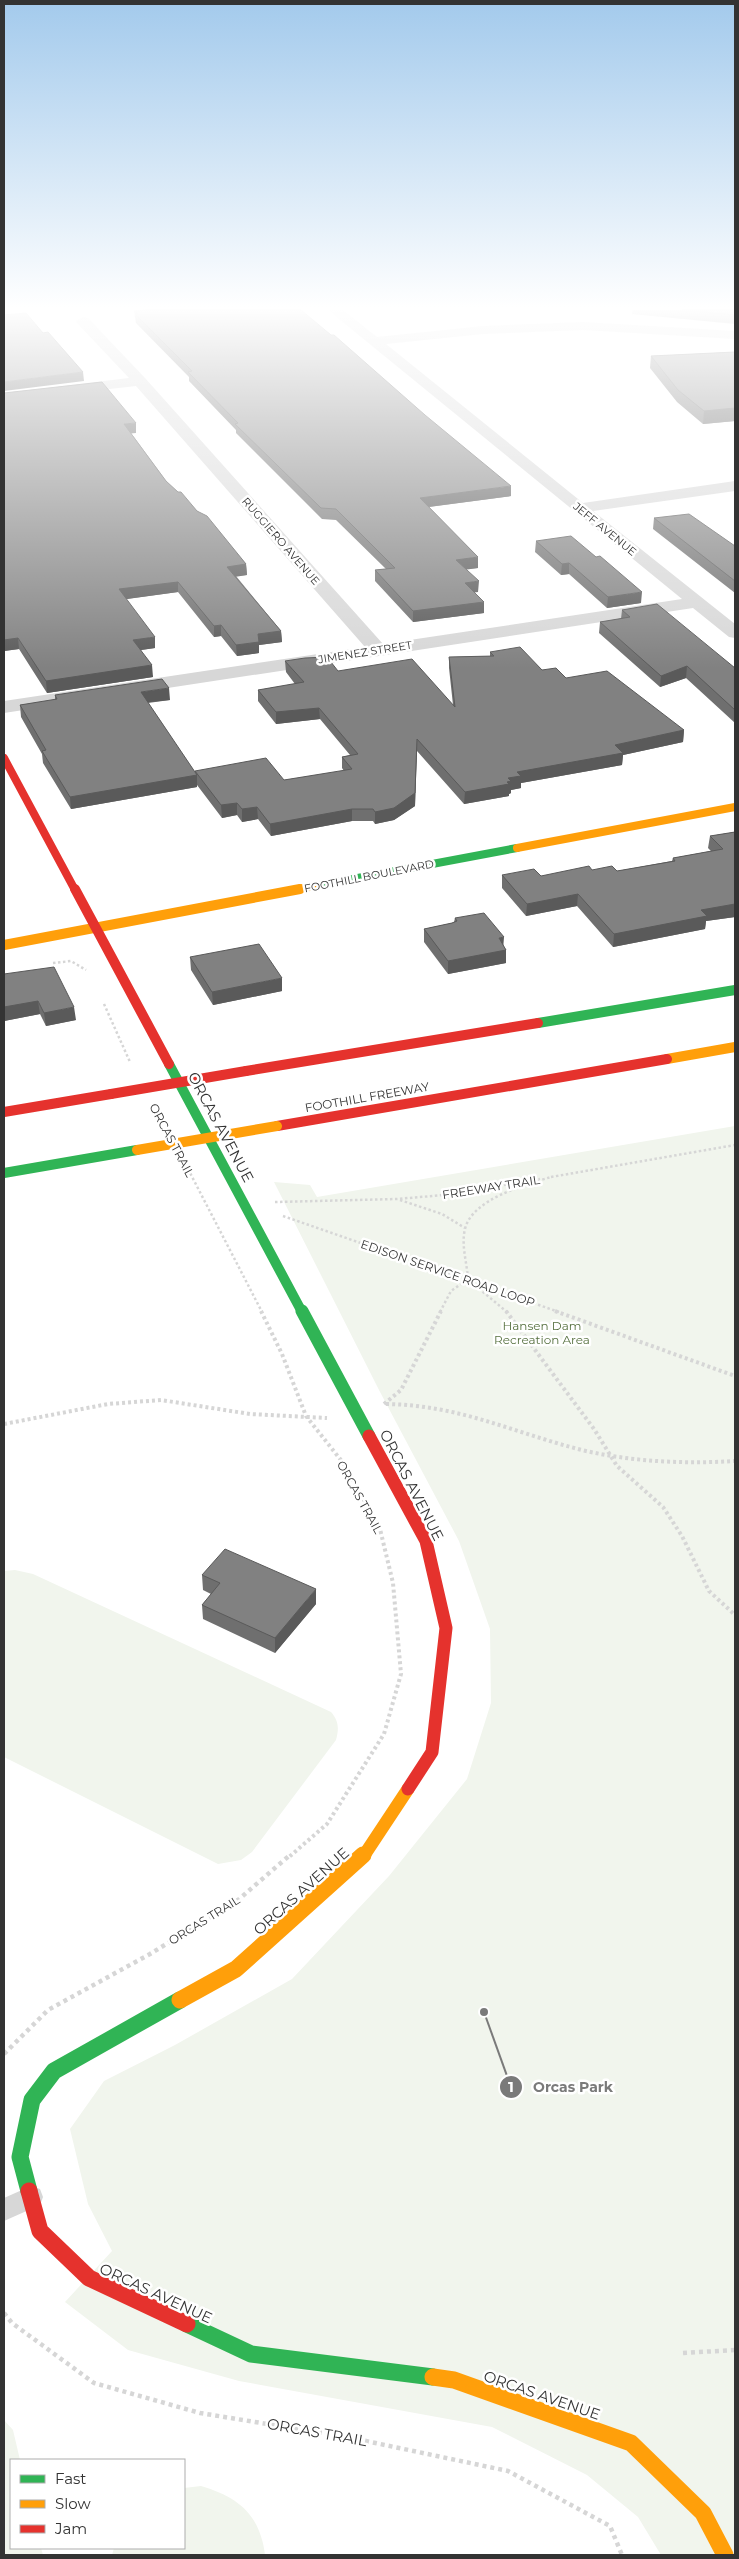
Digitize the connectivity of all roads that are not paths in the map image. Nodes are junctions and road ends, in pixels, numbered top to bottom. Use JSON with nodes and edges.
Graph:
{"nodes":[{"id":1,"x":183,"y":429,"type":"edge"},
{"id":2,"x":483,"y":429,"type":"edge"},
{"id":3,"x":735,"y":486,"type":"edge"},
{"id":4,"x":579,"y":508,"type":"junction"},
{"id":5,"x":696,"y":602,"type":"junction"},
{"id":6,"x":735,"y":633,"type":"edge"},
{"id":7,"x":378,"y":650,"type":"junction"},
{"id":8,"x":4,"y":707,"type":"edge"},
{"id":9,"x":4,"y":758,"type":"edge"},
{"id":10,"x":735,"y":806,"type":"edge"},
{"id":11,"x":96,"y":927,"type":"junction"},
{"id":12,"x":4,"y":946,"type":"edge"},
{"id":13,"x":735,"y":990,"type":"edge"},
{"id":14,"x":735,"y":1047,"type":"edge"},
{"id":15,"x":4,"y":1112,"type":"edge"},
{"id":16,"x":4,"y":1173,"type":"edge"},
{"id":17,"x":30,"y":2197,"type":"junction"},
{"id":18,"x":4,"y":2210,"type":"edge"},
{"id":19,"x":725,"y":2555,"type":"edge"}],
"edges":[{"from":1,"to":7,"type":"street","name":"RUGGIERO AVENUE"},
{"from":2,"to":4,"type":"street","name":"JEFF AVENUE"},
{"from":3,"to":4,"type":"street"},
{"from":4,"to":5,"type":"street","name":"JEFF AVENUE"},
{"from":5,"to":6,"type":"street","name":"JEFF AVENUE"},
{"from":5,"to":7,"type":"street","name":"JIMENEZ STREET"},
{"from":7,"to":8,"type":"street","name":"JIMENEZ STREET"},
{"from":9,"to":11,"type":"main road","name":"ORCAS AVENUE"},
{"from":10,"to":11,"type":"main road","name":"FOOTHILL BOULEVARD"},
{"from":11,"to":12,"type":"main road","name":"FOOTHILL BOULEVARD"},
{"from":11,"to":17,"type":"main road","name":"ORCAS AVENUE"},
{"from":13,"to":15,"type":"main road","bridge":true},
{"from":14,"to":16,"type":"main road","name":"FOOTHILL FREEWAY","bridge":true},
{"from":17,"to":18,"type":"lane"},
{"from":17,"to":19,"type":"main road","name":"ORCAS AVENUE"}]}
